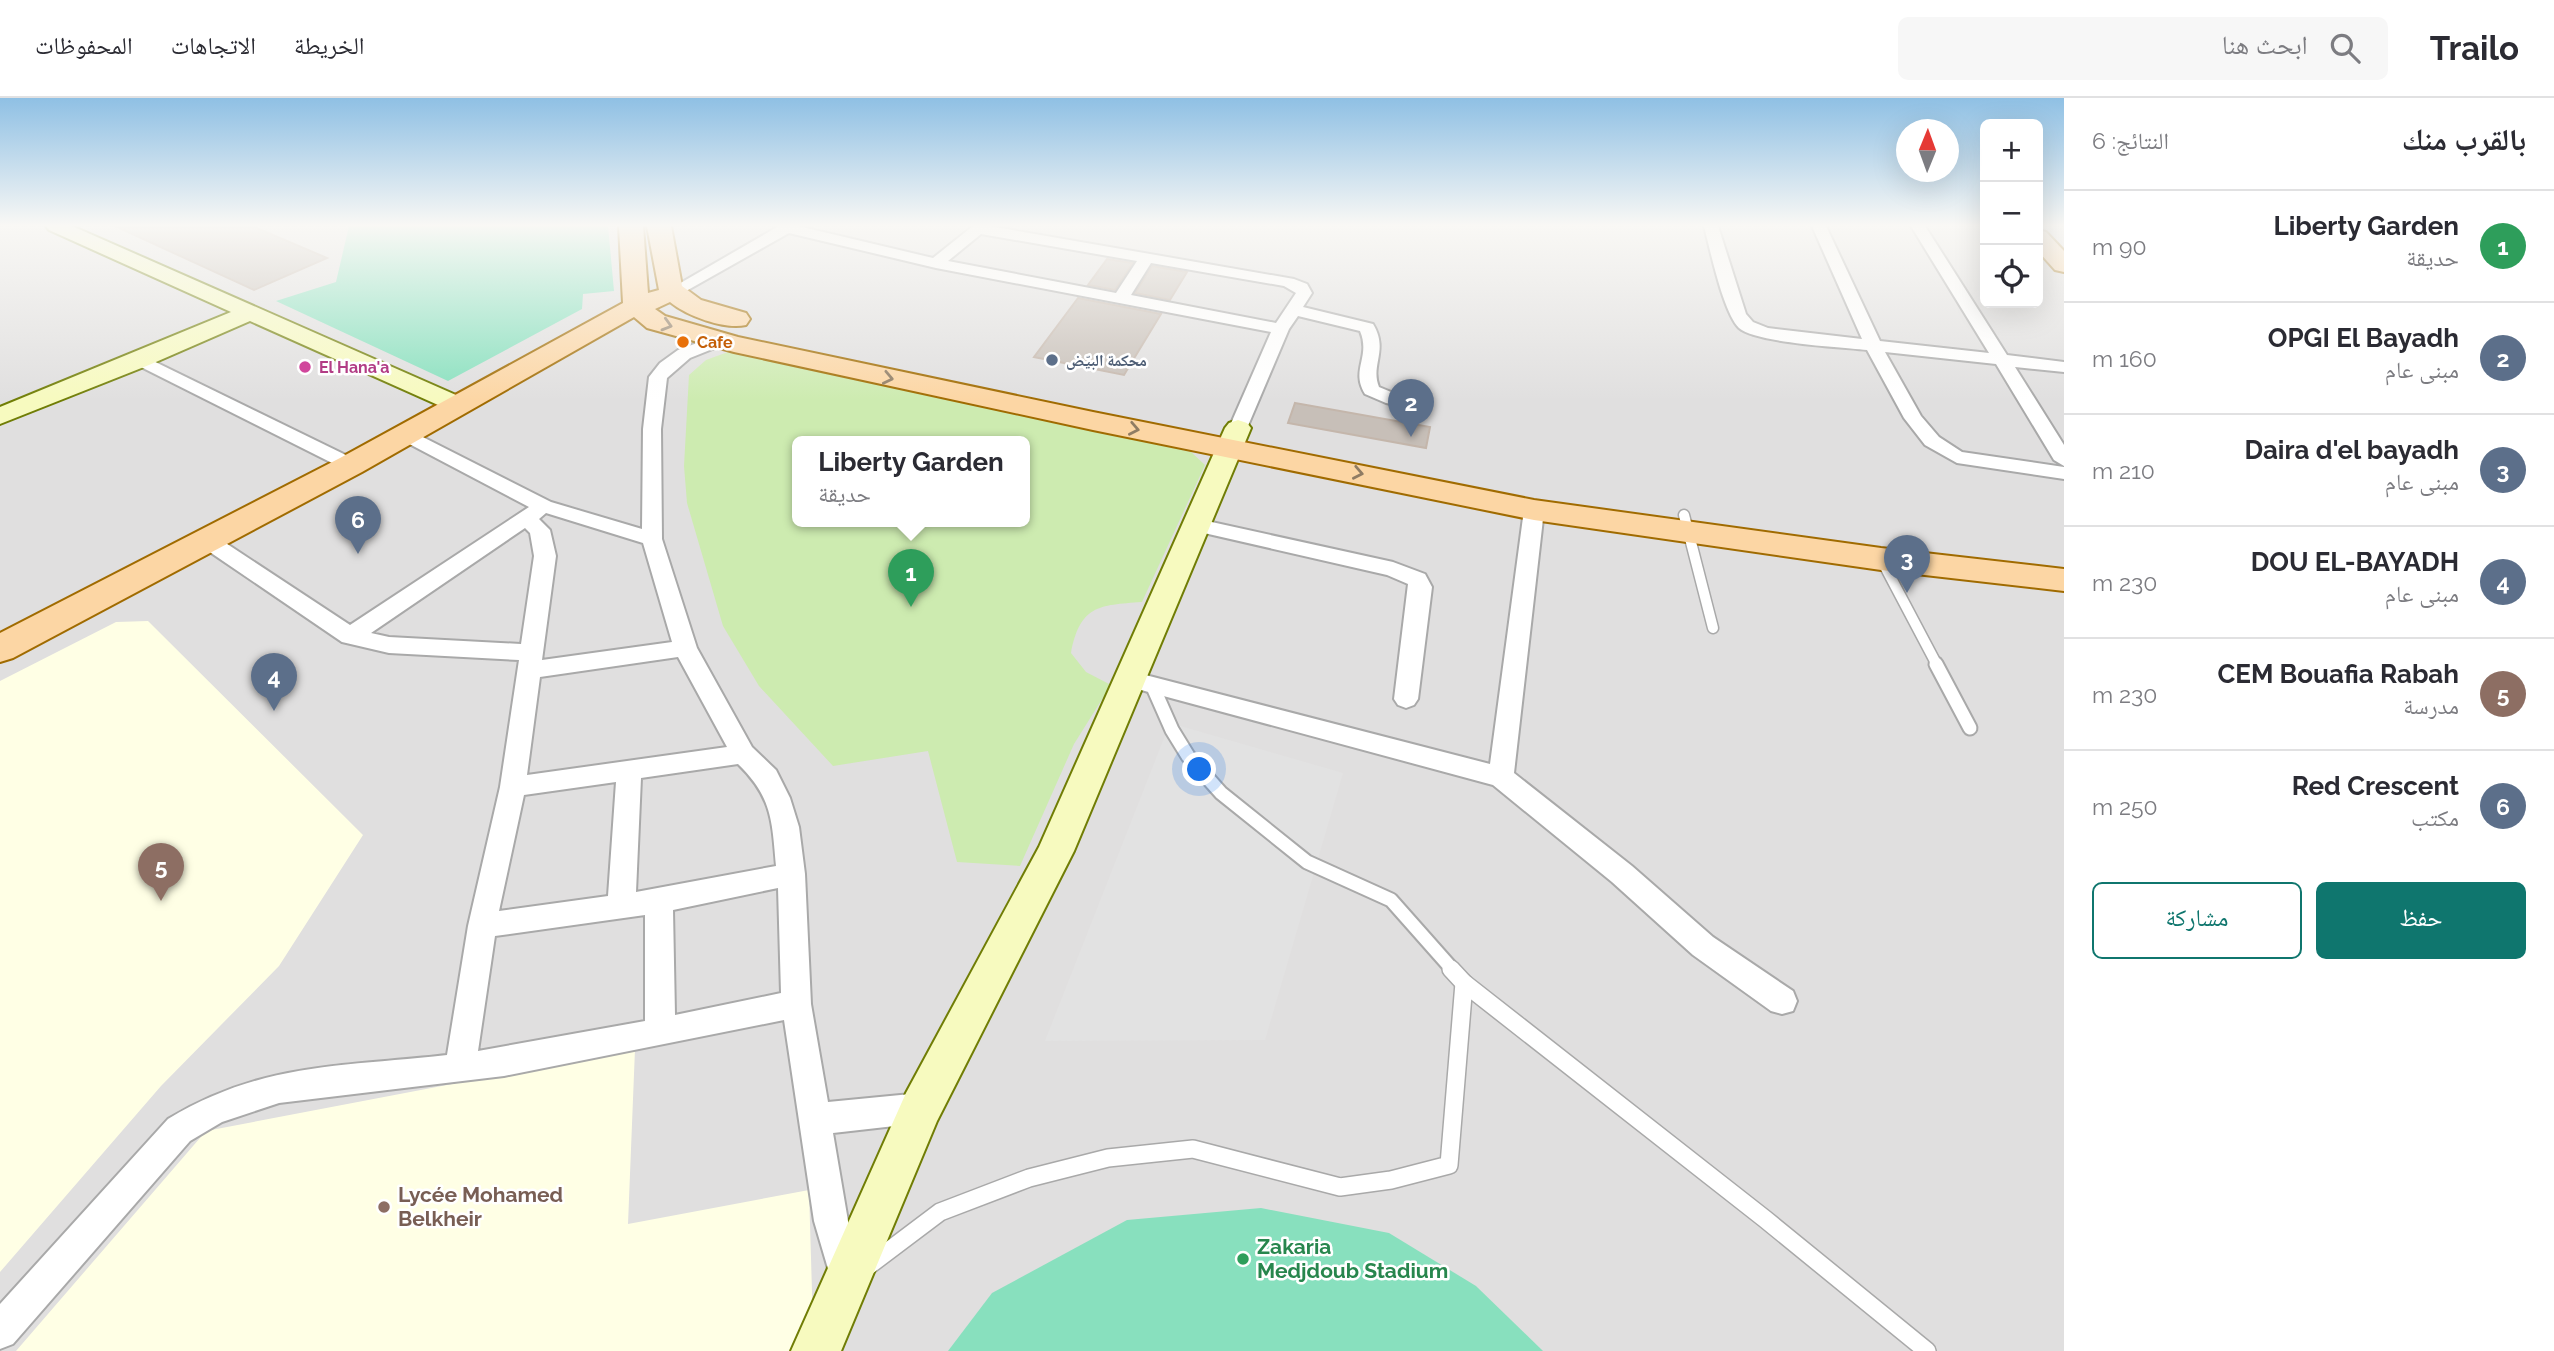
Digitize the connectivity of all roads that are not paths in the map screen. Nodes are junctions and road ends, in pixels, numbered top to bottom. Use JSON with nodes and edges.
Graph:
{"nodes":[{"id":1,"x":186,"y":284,"type":"edge"},
{"id":2,"x":635,"y":284,"type":"edge"},
{"id":3,"x":671,"y":284,"type":"edge"},
{"id":4,"x":686,"y":284,"type":"edge"},
{"id":5,"x":1051,"y":284,"type":"edge"},
{"id":6,"x":1130,"y":284,"type":"edge"},
{"id":7,"x":1294,"y":284,"type":"edge"},
{"id":8,"x":1729,"y":284,"type":"edge"},
{"id":9,"x":1846,"y":284,"type":"edge"},
{"id":10,"x":1954,"y":284,"type":"edge"},
{"id":11,"x":673,"y":292,"type":"junction"},
{"id":12,"x":1121,"y":298,"type":"junction"},
{"id":13,"x":636,"y":306,"type":"junction"},
{"id":14,"x":1293,"y":310,"type":"junction"},
{"id":15,"x":249,"y":313,"type":"junction"},
{"id":16,"x":1281,"y":329,"type":"junction"},
{"id":17,"x":719,"y":340,"type":"junction"},
{"id":18,"x":1873,"y":345,"type":"junction"},
{"id":19,"x":1999,"y":359,"type":"junction"},
{"id":20,"x":141,"y":360,"type":"junction"},
{"id":21,"x":2064,"y":367,"type":"edge"},
{"id":22,"x":456,"y":404,"type":"junction"},
{"id":23,"x":1422,"y":404,"type":"dead end"},
{"id":24,"x":1102,"y":411,"type":"junction"},
{"id":25,"x":0,"y":416,"type":"edge"},
{"id":26,"x":405,"y":434,"type":"junction"},
{"id":27,"x":1235,"y":438,"type":"junction"},
{"id":28,"x":2064,"y":460,"type":"edge"},
{"id":29,"x":351,"y":465,"type":"junction"},
{"id":30,"x":2064,"y":473,"type":"edge"},
{"id":31,"x":1534,"y":510,"type":"junction"},
{"id":32,"x":534,"y":512,"type":"junction"},
{"id":33,"x":1687,"y":524,"type":"junction"},
{"id":34,"x":1198,"y":525,"type":"junction"},
{"id":35,"x":652,"y":539,"type":"junction"},
{"id":36,"x":208,"y":541,"type":"junction"},
{"id":37,"x":2064,"y":557,"type":"edge"},
{"id":38,"x":1881,"y":559,"type":"junction"},
{"id":39,"x":2064,"y":580,"type":"edge"},
{"id":40,"x":1713,"y":628,"type":"dead end"},
{"id":41,"x":349,"y":636,"type":"junction"},
{"id":42,"x":685,"y":648,"type":"junction"},
{"id":43,"x":0,"y":649,"type":"edge"},
{"id":44,"x":530,"y":661,"type":"junction"},
{"id":45,"x":1142,"y":683,"type":"junction"},
{"id":46,"x":1406,"y":699,"type":"dead end"},
{"id":47,"x":1970,"y":728,"type":"dead end"},
{"id":48,"x":744,"y":754,"type":"junction"},
{"id":49,"x":629,"y":772,"type":"junction"},
{"id":50,"x":1501,"y":777,"type":"junction"},
{"id":51,"x":513,"y":787,"type":"junction"},
{"id":52,"x":791,"y":874,"type":"junction"},
{"id":53,"x":659,"y":901,"type":"junction"},
{"id":54,"x":621,"y":905,"type":"junction"},
{"id":55,"x":482,"y":926,"type":"junction"},
{"id":56,"x":1464,"y":983,"type":"junction"},
{"id":57,"x":1782,"y":1001,"type":"dead end"},
{"id":58,"x":796,"y":1004,"type":"junction"},
{"id":59,"x":660,"y":1031,"type":"junction"},
{"id":60,"x":460,"y":1068,"type":"junction"},
{"id":61,"x":921,"y":1108,"type":"junction"},
{"id":62,"x":817,"y":1119,"type":"junction"},
{"id":63,"x":847,"y":1282,"type":"junction"},
{"id":64,"x":0,"y":1331,"type":"edge"},
{"id":65,"x":816,"y":1351,"type":"edge"},
{"id":66,"x":1927,"y":1351,"type":"edge"}],
"edges":[{"from":1,"to":15,"type":"street"},
{"from":2,"to":13,"type":"main road"},
{"from":3,"to":11,"type":"main road"},
{"from":4,"to":11,"type":"street"},
{"from":5,"to":12,"type":"street"},
{"from":6,"to":12,"type":"street"},
{"from":7,"to":14,"type":"street"},
{"from":8,"to":18,"type":"street"},
{"from":9,"to":18,"type":"street"},
{"from":10,"to":19,"type":"street"},
{"from":11,"to":13,"type":"main road"},
{"from":11,"to":24,"type":"main road"},
{"from":12,"to":16,"type":"street"},
{"from":13,"to":17,"type":"main road","one_way":true},
{"from":13,"to":22,"type":"main road"},
{"from":14,"to":16,"type":"street"},
{"from":14,"to":23,"type":"street"},
{"from":15,"to":20,"type":"street"},
{"from":15,"to":22,"type":"street"},
{"from":16,"to":27,"type":"street"},
{"from":17,"to":24,"type":"main road","one_way":true},
{"from":17,"to":35,"type":"street"},
{"from":18,"to":19,"type":"street"},
{"from":18,"to":30,"type":"street"},
{"from":19,"to":21,"type":"street"},
{"from":19,"to":28,"type":"street"},
{"from":20,"to":25,"type":"street"},
{"from":20,"to":29,"type":"street"},
{"from":22,"to":26,"type":"main road"},
{"from":24,"to":27,"type":"main road"},
{"from":26,"to":29,"type":"main road"},
{"from":26,"to":32,"type":"street"},
{"from":27,"to":31,"type":"main road","one_way":true},
{"from":27,"to":33,"type":"main road"},
{"from":27,"to":34,"type":"street"},
{"from":29,"to":36,"type":"main road"},
{"from":31,"to":33,"type":"main road"},
{"from":31,"to":50,"type":"street"},
{"from":32,"to":35,"type":"street"},
{"from":32,"to":41,"type":"street"},
{"from":32,"to":44,"type":"street"},
{"from":33,"to":37,"type":"main road"},
{"from":33,"to":38,"type":"main road"},
{"from":33,"to":40,"type":"lane"},
{"from":34,"to":45,"type":"street"},
{"from":34,"to":46,"type":"street"},
{"from":35,"to":42,"type":"street"},
{"from":36,"to":41,"type":"street"},
{"from":36,"to":43,"type":"main road"},
{"from":38,"to":39,"type":"main road"},
{"from":38,"to":47,"type":"lane"},
{"from":41,"to":44,"type":"street"},
{"from":42,"to":44,"type":"street"},
{"from":42,"to":48,"type":"street"},
{"from":44,"to":51,"type":"street"},
{"from":45,"to":50,"type":"street"},
{"from":45,"to":56,"type":"lane"},
{"from":45,"to":61,"type":"street"},
{"from":48,"to":49,"type":"street"},
{"from":48,"to":52,"type":"street"},
{"from":49,"to":51,"type":"street"},
{"from":49,"to":54,"type":"street"},
{"from":50,"to":57,"type":"street"},
{"from":51,"to":55,"type":"street"},
{"from":52,"to":53,"type":"street"},
{"from":52,"to":58,"type":"street"},
{"from":53,"to":54,"type":"street"},
{"from":53,"to":59,"type":"street"},
{"from":54,"to":55,"type":"street"},
{"from":55,"to":60,"type":"street"},
{"from":56,"to":63,"type":"lane"},
{"from":56,"to":66,"type":"lane"},
{"from":58,"to":59,"type":"street"},
{"from":58,"to":62,"type":"street"},
{"from":59,"to":60,"type":"street"},
{"from":60,"to":64,"type":"street"},
{"from":61,"to":62,"type":"street"},
{"from":61,"to":63,"type":"street"},
{"from":62,"to":63,"type":"street"},
{"from":63,"to":65,"type":"street"}]}
